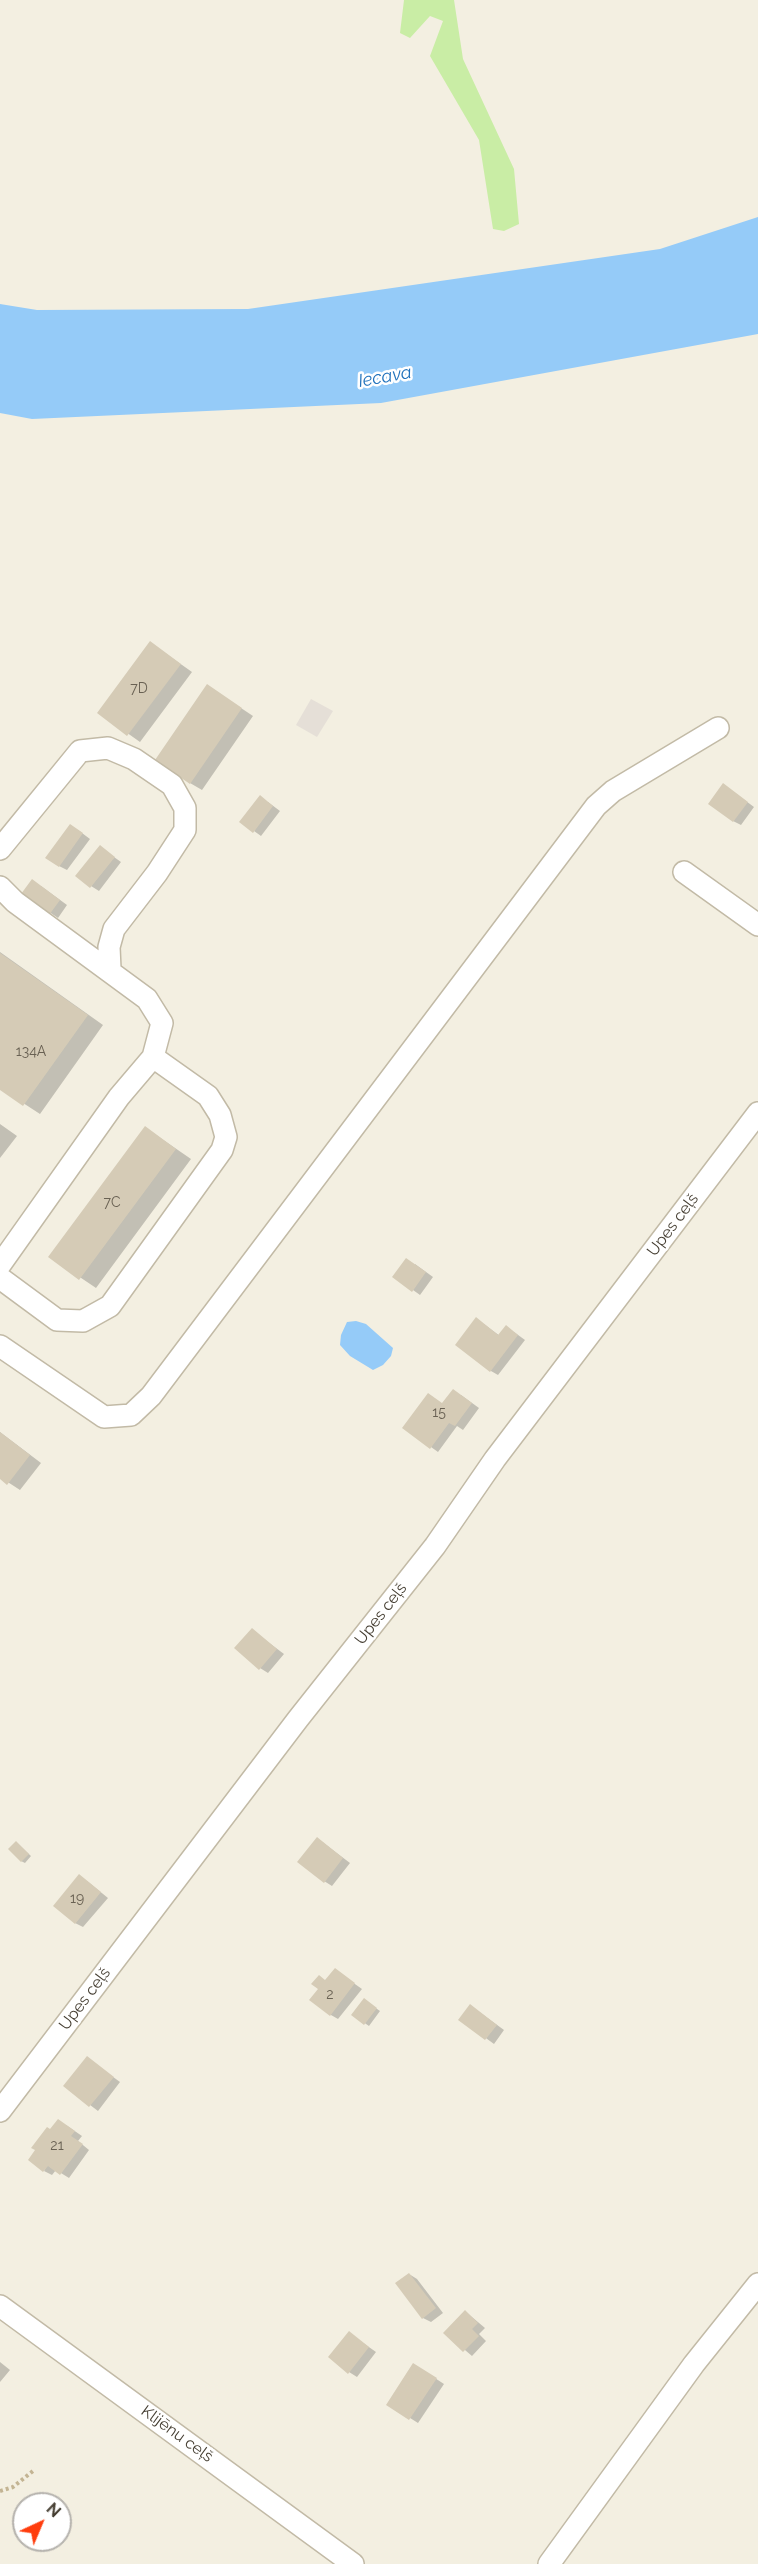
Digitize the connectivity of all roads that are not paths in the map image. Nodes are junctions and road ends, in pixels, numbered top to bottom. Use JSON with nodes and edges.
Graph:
{"nodes":[{"id":1,"x":718,"y":728,"type":"dead end"},
{"id":2,"x":0,"y":847,"type":"edge"},
{"id":3,"x":684,"y":872,"type":"dead end"},
{"id":4,"x":0,"y":887,"type":"edge"},
{"id":5,"x":758,"y":925,"type":"edge"},
{"id":6,"x":110,"y":969,"type":"junction"},
{"id":7,"x":153,"y":1057,"type":"junction"},
{"id":8,"x":758,"y":1113,"type":"edge"},
{"id":9,"x":0,"y":1265,"type":"edge"},
{"id":10,"x":0,"y":1278,"type":"edge"},
{"id":11,"x":0,"y":1346,"type":"edge"},
{"id":12,"x":0,"y":2111,"type":"edge"},
{"id":13,"x":758,"y":2284,"type":"edge"},
{"id":14,"x":0,"y":2306,"type":"edge"},
{"id":15,"x":353,"y":2564,"type":"edge"},
{"id":16,"x":549,"y":2564,"type":"edge"}],
"edges":[{"from":1,"to":11,"type":"street"},
{"from":2,"to":6,"type":"street"},
{"from":3,"to":5,"type":"street"},
{"from":4,"to":6,"type":"street"},
{"from":6,"to":7,"type":"street"},
{"from":7,"to":9,"type":"street"},
{"from":7,"to":10,"type":"street"},
{"from":8,"to":12,"type":"street","name":"Upes ceļš"},
{"from":13,"to":16,"type":"street"},
{"from":14,"to":15,"type":"street","name":"Klijēnu ceļš"}]}
